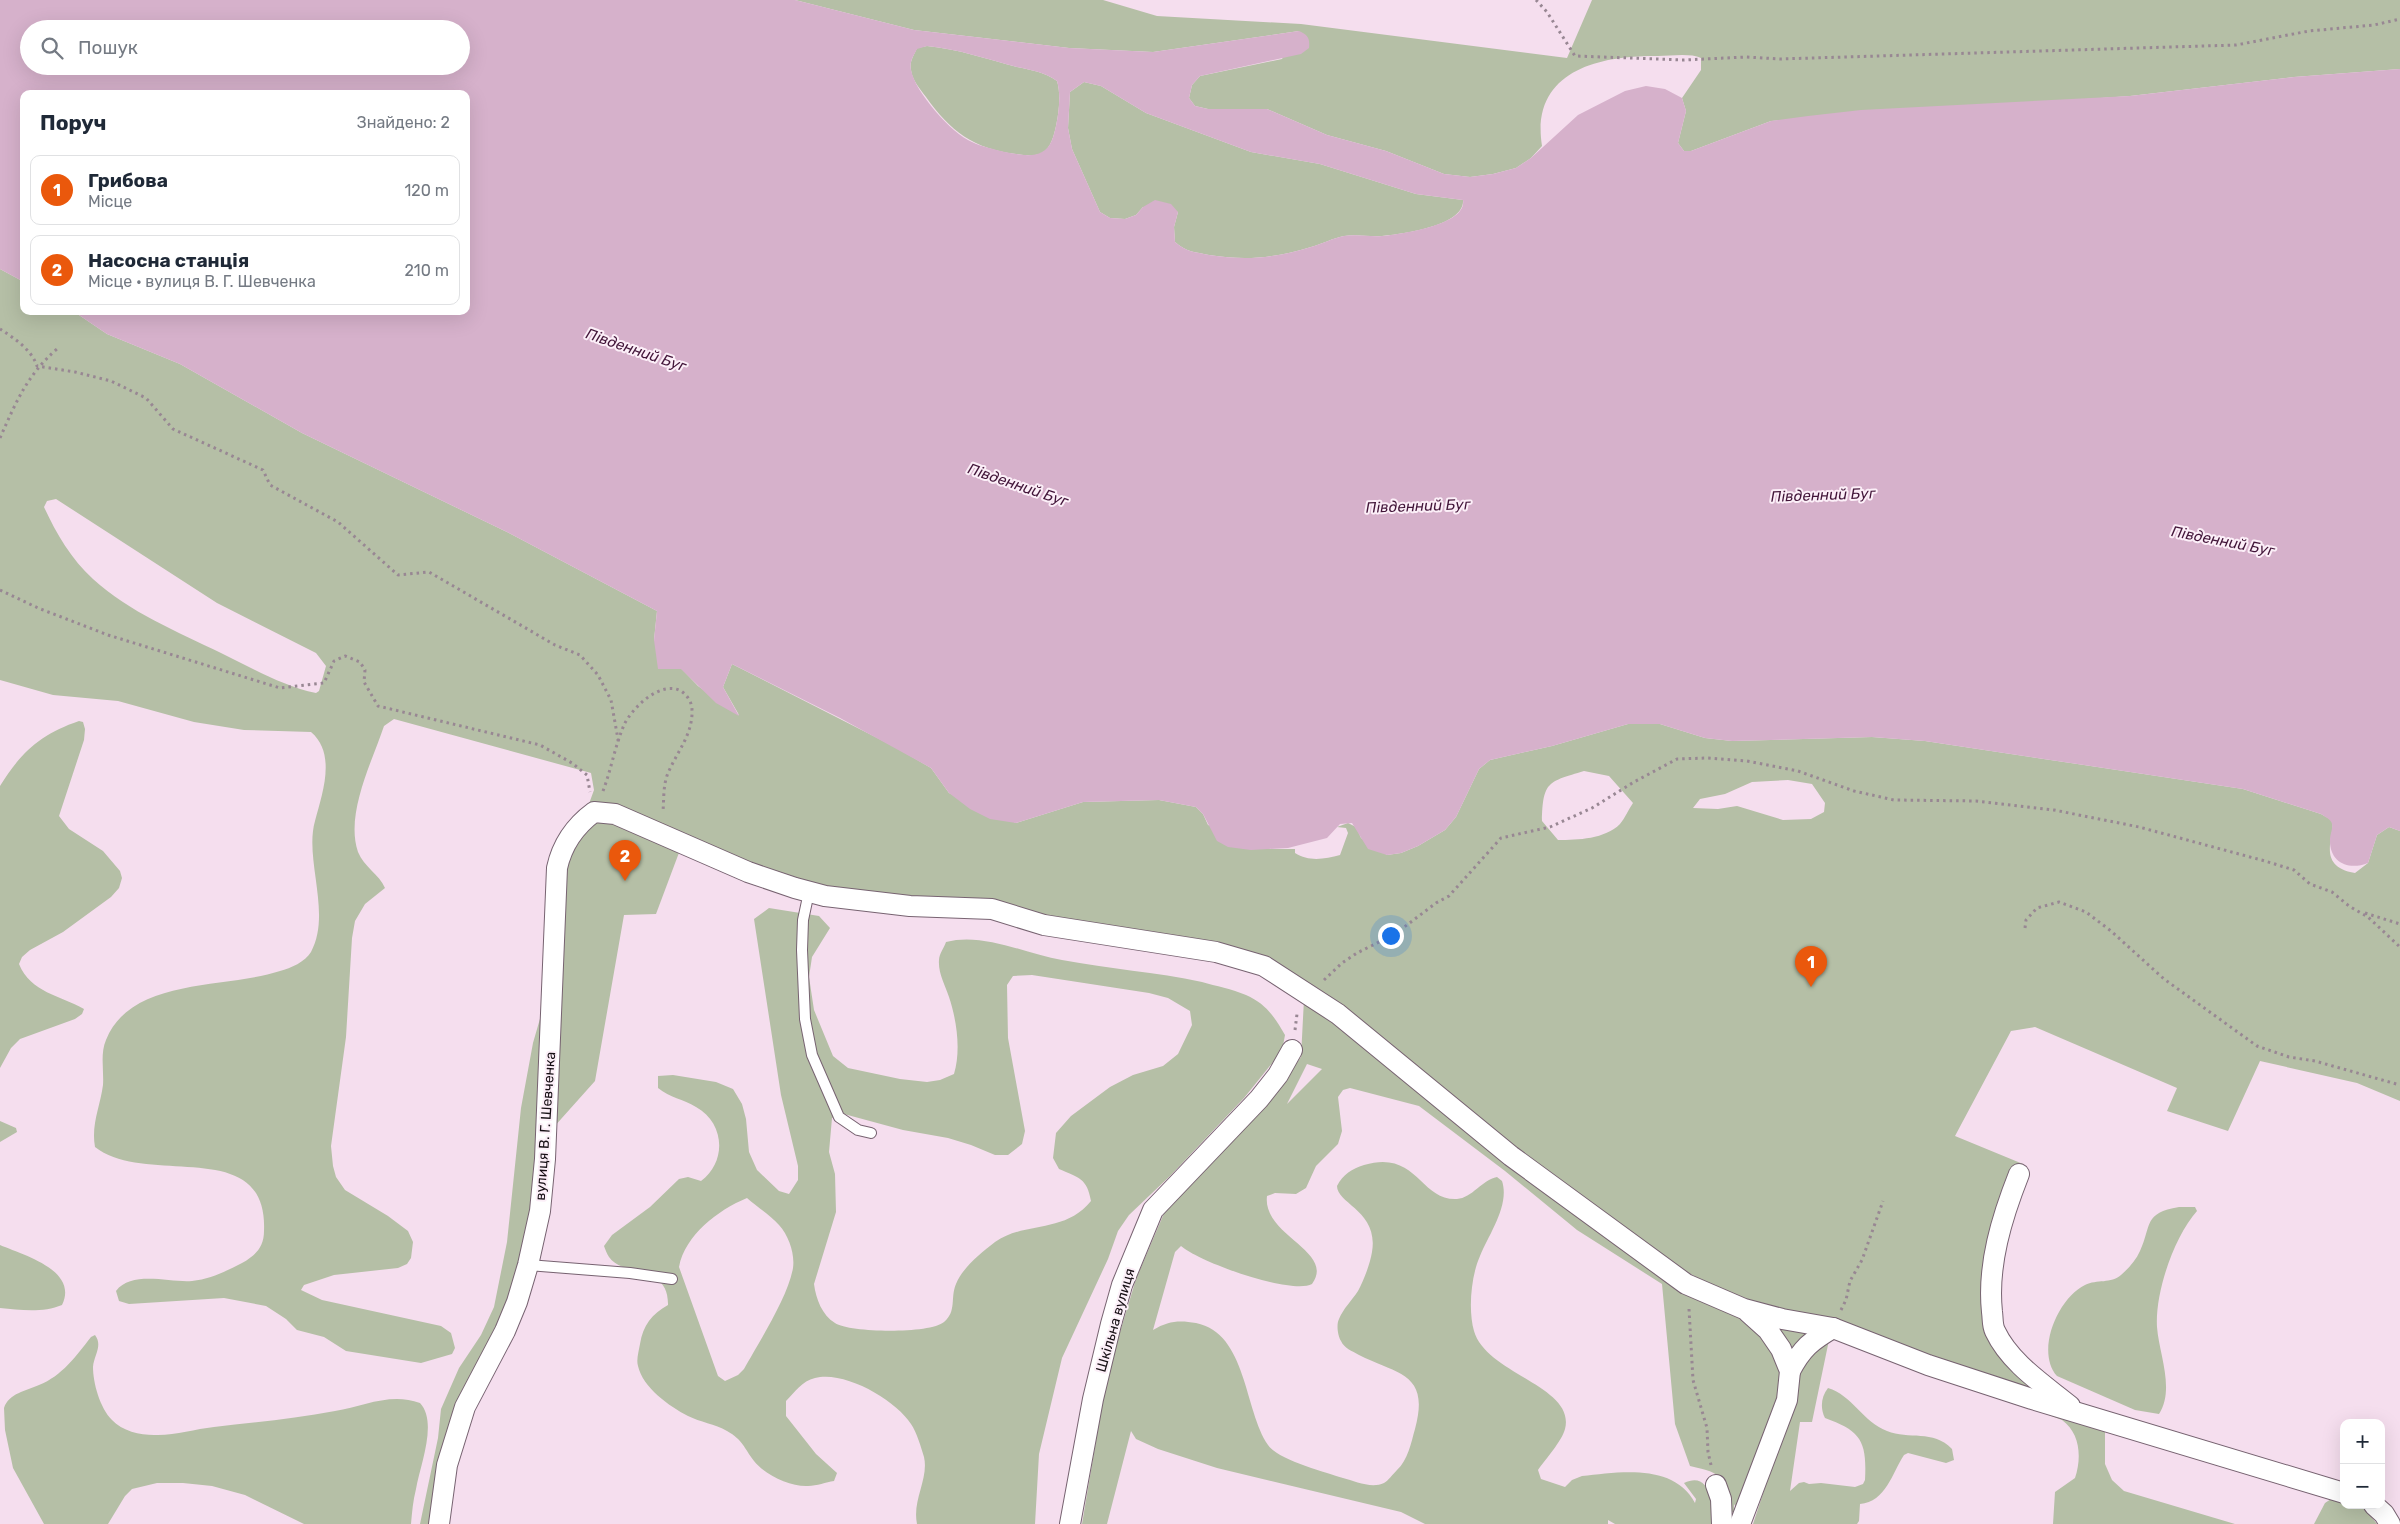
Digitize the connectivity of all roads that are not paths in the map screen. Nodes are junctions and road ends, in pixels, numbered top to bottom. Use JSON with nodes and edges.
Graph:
{"nodes":[{"id":1,"x":809,"y":892,"type":"junction"},
{"id":2,"x":1292,"y":1050,"type":"road end"},
{"id":3,"x":871,"y":1133,"type":"dead end"},
{"id":4,"x":2019,"y":1174,"type":"dead end"},
{"id":5,"x":528,"y":1265,"type":"junction"},
{"id":6,"x":672,"y":1279,"type":"dead end"},
{"id":7,"x":1744,"y":1309,"type":"junction"},
{"id":8,"x":1833,"y":1328,"type":"junction"},
{"id":9,"x":1790,"y":1370,"type":"junction"},
{"id":10,"x":2082,"y":1414,"type":"junction"},
{"id":11,"x":1716,"y":1485,"type":"road end"},
{"id":12,"x":2340,"y":1493,"type":"edge"},
{"id":13,"x":2378,"y":1509,"type":"edge"},
{"id":14,"x":439,"y":1524,"type":"edge"},
{"id":15,"x":1070,"y":1524,"type":"edge"},
{"id":16,"x":1722,"y":1524,"type":"edge"},
{"id":17,"x":1740,"y":1524,"type":"edge"},
{"id":18,"x":2390,"y":1524,"type":"edge"}],
"edges":[{"from":1,"to":3,"type":"lane"},
{"from":1,"to":5,"type":"street","name":"вулиця В. Г. Шевченка"},
{"from":1,"to":7,"type":"street"},
{"from":2,"to":15,"type":"street","name":"Шкільна вулиця"},
{"from":4,"to":10,"type":"street"},
{"from":5,"to":6,"type":"lane"},
{"from":5,"to":14,"type":"street","name":"вулиця В. Г. Шевченка"},
{"from":7,"to":8,"type":"street"},
{"from":7,"to":9,"type":"street"},
{"from":8,"to":9,"type":"street"},
{"from":8,"to":10,"type":"street"},
{"from":9,"to":17,"type":"street"},
{"from":10,"to":12,"type":"street"},
{"from":11,"to":16,"type":"street"},
{"from":13,"to":18,"type":"street"}]}
